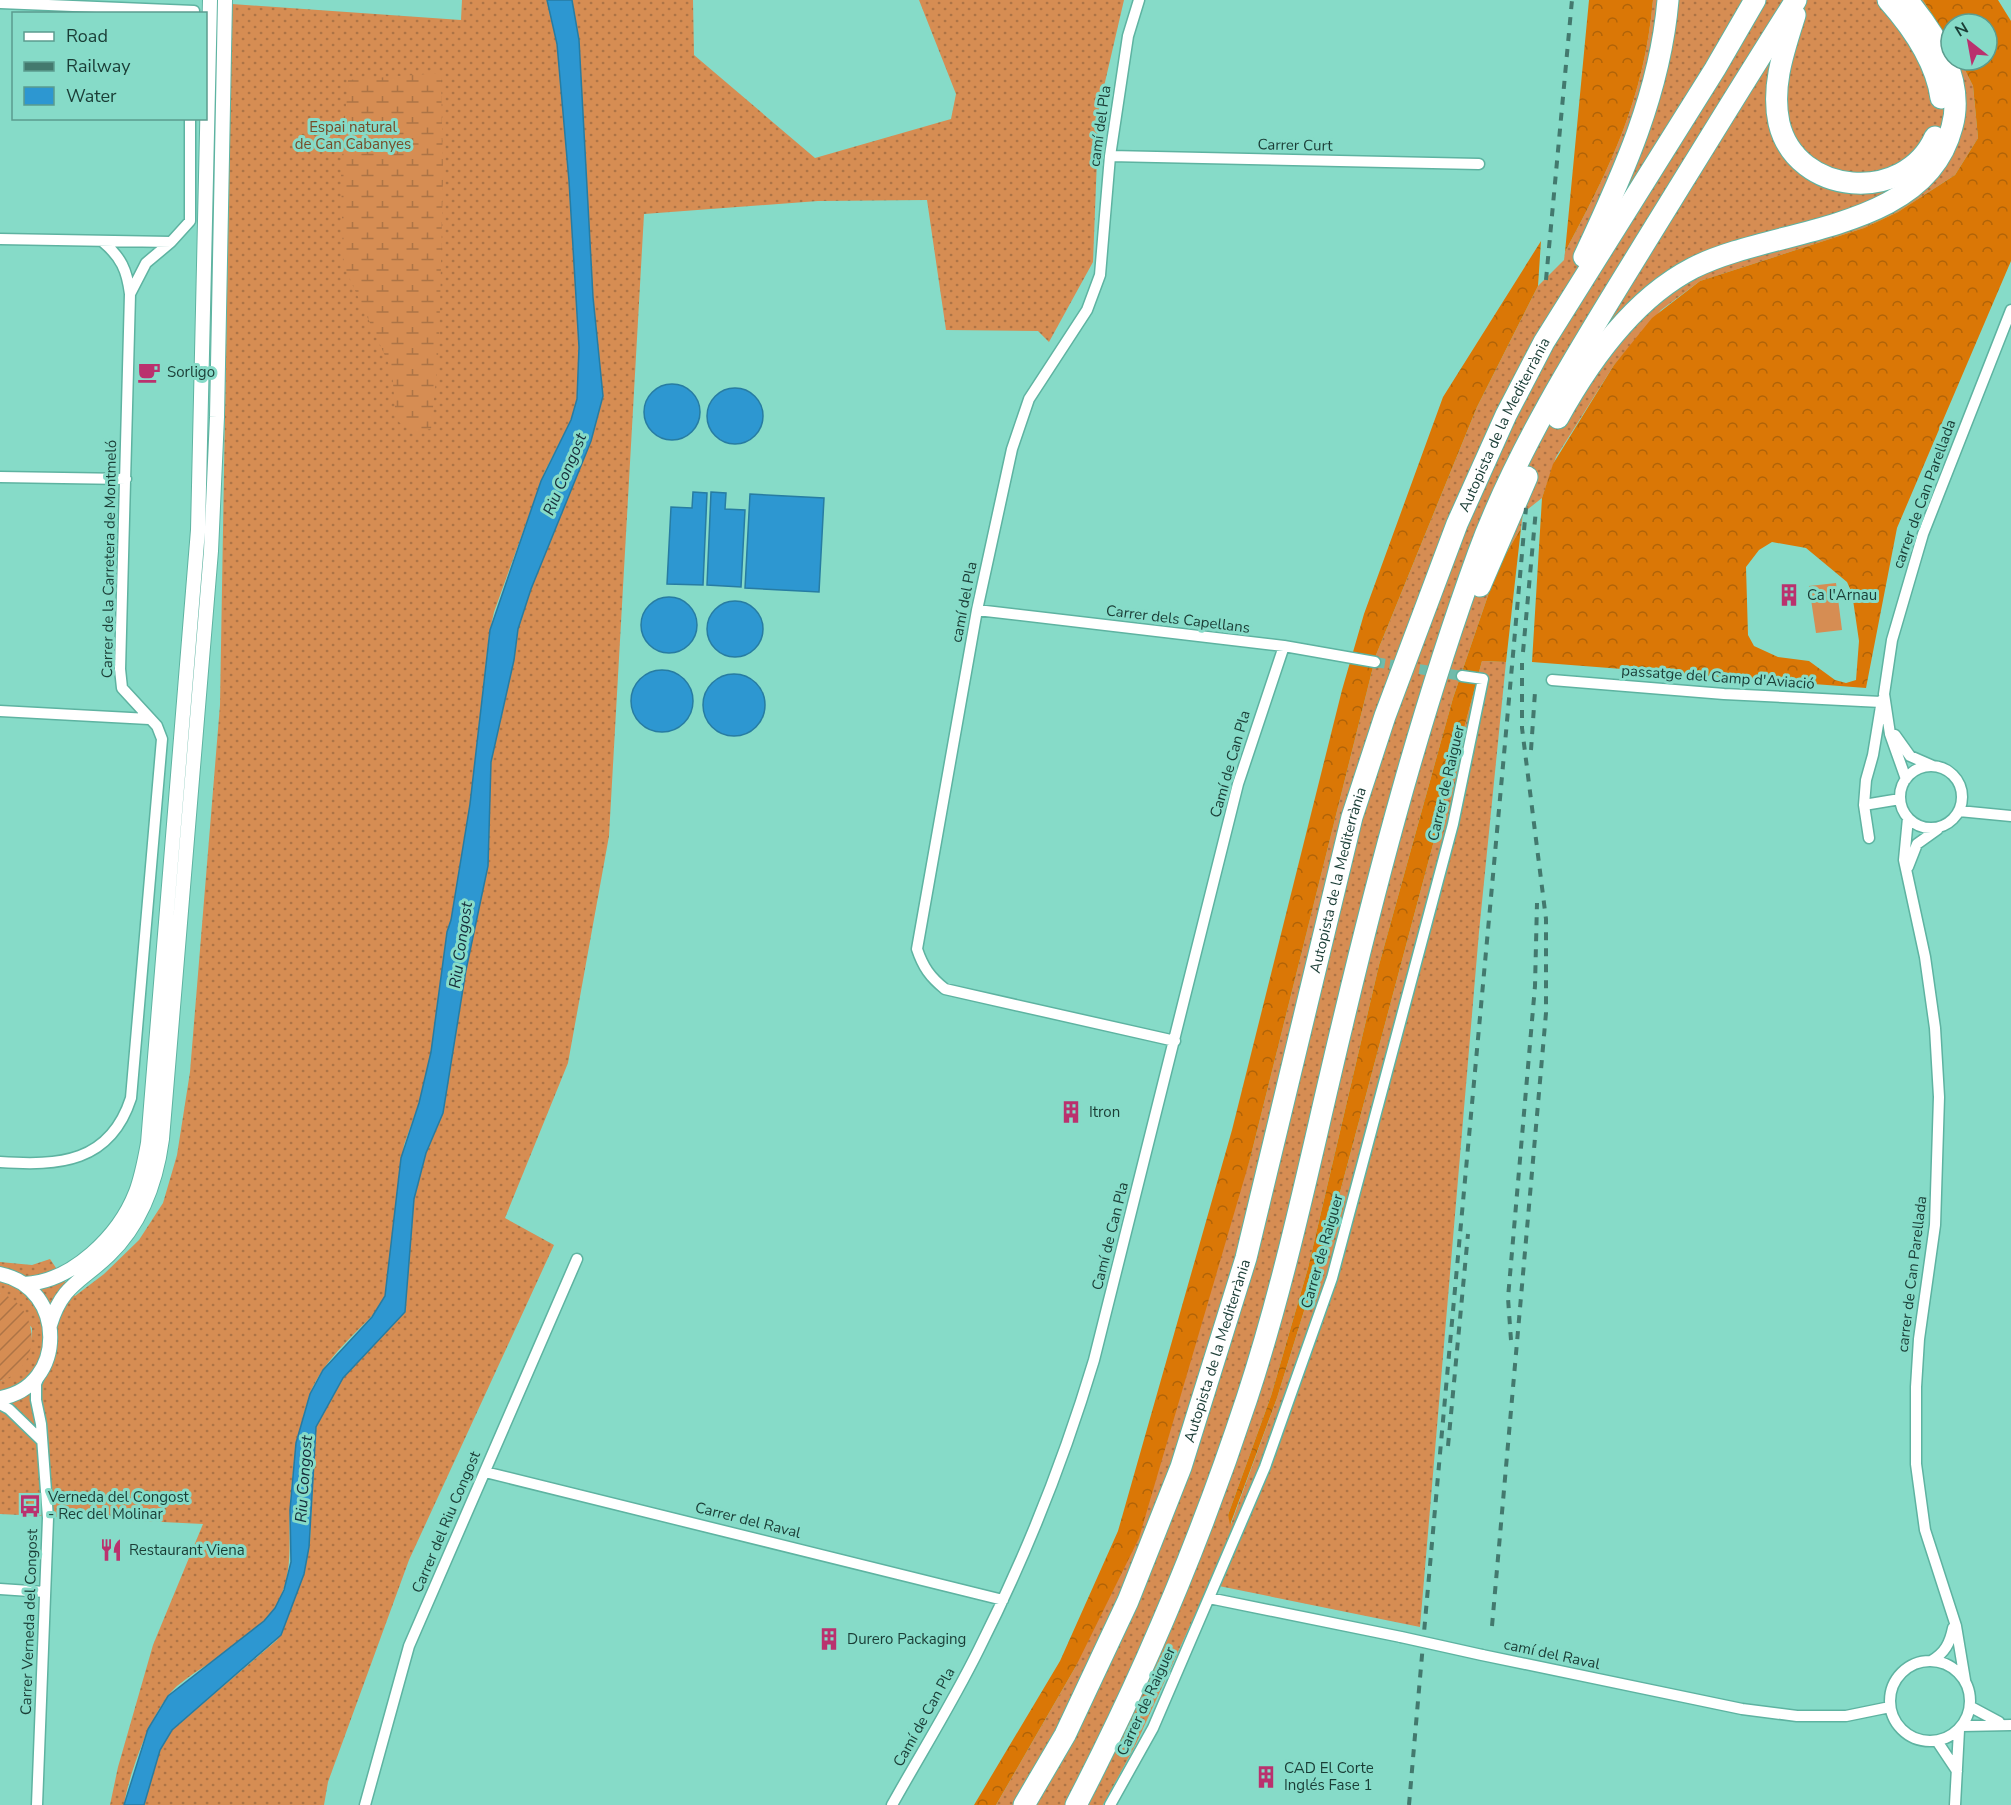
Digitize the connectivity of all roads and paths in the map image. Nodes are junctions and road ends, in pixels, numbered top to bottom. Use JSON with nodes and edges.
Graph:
{"nodes":[{"id":1,"x":210,"y":0,"type":"edge"},
{"id":2,"x":225,"y":0,"type":"edge"},
{"id":3,"x":1139,"y":0,"type":"edge"},
{"id":4,"x":1668,"y":0,"type":"edge"},
{"id":5,"x":1755,"y":0,"type":"edge"},
{"id":6,"x":1798,"y":0,"type":"edge"},
{"id":7,"x":1888,"y":0,"type":"edge"},
{"id":8,"x":1907,"y":0,"type":"edge"},
{"id":9,"x":0,"y":3,"type":"edge"},
{"id":10,"x":194,"y":8,"type":"edge"},
{"id":11,"x":190,"y":120,"type":"edge"},
{"id":12,"x":1110,"y":156,"type":"junction"},
{"id":13,"x":1479,"y":164,"type":"dead end"},
{"id":14,"x":0,"y":239,"type":"edge"},
{"id":15,"x":103,"y":242,"type":"junction"},
{"id":16,"x":171,"y":242,"type":"junction"},
{"id":17,"x":130,"y":294,"type":"junction"},
{"id":18,"x":2011,"y":310,"type":"edge"},
{"id":19,"x":1544,"y":342,"type":"junction"},
{"id":20,"x":0,"y":477,"type":"edge"},
{"id":21,"x":126,"y":478,"type":"junction"},
{"id":22,"x":977,"y":610,"type":"junction"},
{"id":23,"x":1284,"y":646,"type":"junction"},
{"id":24,"x":1375,"y":662,"type":"tunnel mouth"},
{"id":25,"x":1462,"y":676,"type":"tunnel mouth"},
{"id":26,"x":1552,"y":680,"type":"dead end"},
{"id":27,"x":1883,"y":698,"type":"junction"},
{"id":28,"x":0,"y":711,"type":"edge"},
{"id":29,"x":1887,"y":716,"type":"junction"},
{"id":30,"x":148,"y":718,"type":"junction"},
{"id":31,"x":1422,"y":721,"type":"junction"},
{"id":32,"x":1933,"y":766,"type":"junction"},
{"id":33,"x":1906,"y":779,"type":"junction"},
{"id":34,"x":1962,"y":791,"type":"junction"},
{"id":35,"x":1900,"y":799,"type":"junction"},
{"id":36,"x":1864,"y":805,"type":"junction"},
{"id":37,"x":1959,"y":811,"type":"junction"},
{"id":38,"x":1999,"y":814,"type":"junction"},
{"id":39,"x":2011,"y":816,"type":"edge"},
{"id":40,"x":1908,"y":818,"type":"junction"},
{"id":41,"x":1945,"y":825,"type":"junction"},
{"id":42,"x":1869,"y":838,"type":"dead end"},
{"id":43,"x":1907,"y":876,"type":"junction"},
{"id":44,"x":1174,"y":1041,"type":"junction"},
{"id":45,"x":0,"y":1162,"type":"edge"},
{"id":46,"x":577,"y":1259,"type":"dead end"},
{"id":47,"x":0,"y":1274,"type":"edge"},
{"id":48,"x":24,"y":1284,"type":"junction"},
{"id":49,"x":50,"y":1325,"type":"junction"},
{"id":50,"x":44,"y":1365,"type":"junction"},
{"id":51,"x":0,"y":1398,"type":"edge"},
{"id":52,"x":0,"y":1404,"type":"edge"},
{"id":53,"x":41,"y":1440,"type":"junction"},
{"id":54,"x":485,"y":1472,"type":"junction"},
{"id":55,"x":0,"y":1589,"type":"edge"},
{"id":56,"x":45,"y":1592,"type":"junction"},
{"id":57,"x":1209,"y":1598,"type":"junction"},
{"id":58,"x":1003,"y":1600,"type":"junction"},
{"id":59,"x":1950,"y":1601,"type":"junction"},
{"id":60,"x":1931,"y":1661,"type":"junction"},
{"id":61,"x":1965,"y":1680,"type":"junction"},
{"id":62,"x":1890,"y":1707,"type":"junction"},
{"id":63,"x":1971,"y":1707,"type":"junction"},
{"id":64,"x":1961,"y":1728,"type":"junction"},
{"id":65,"x":1937,"y":1741,"type":"junction"},
{"id":66,"x":1958,"y":1774,"type":"junction"},
{"id":67,"x":37,"y":1805,"type":"edge"},
{"id":68,"x":365,"y":1805,"type":"edge"},
{"id":69,"x":892,"y":1805,"type":"edge"},
{"id":70,"x":1024,"y":1805,"type":"edge"},
{"id":71,"x":1076,"y":1805,"type":"edge"},
{"id":72,"x":1110,"y":1805,"type":"edge"},
{"id":73,"x":1955,"y":1805,"type":"edge"}],
"edges":[{"from":1,"to":48,"type":"street"},
{"from":2,"to":49,"type":"street"},
{"from":3,"to":12,"type":"street","name":"camí del Pla"},
{"from":4,"to":19,"type":"highway"},
{"from":5,"to":19,"type":"highway","name":"Autopista de la Mediterrània"},
{"from":6,"to":7,"type":"highway"},
{"from":6,"to":31,"type":"highway","name":"Autopista de la Mediterrània"},
{"from":8,"to":31,"type":"highway"},
{"from":9,"to":10,"type":"street"},
{"from":11,"to":16,"type":"street","name":"Carrer de la Carretera de Montmeló"},
{"from":12,"to":13,"type":"street","name":"Carrer Curt"},
{"from":12,"to":22,"type":"street","name":"camí del Pla"},
{"from":14,"to":15,"type":"street"},
{"from":15,"to":16,"type":"street"},
{"from":15,"to":17,"type":"street"},
{"from":16,"to":17,"type":"street","name":"Carrer de la Carretera de Montmeló"},
{"from":17,"to":21,"type":"street","name":"Carrer de la Carretera de Montmeló"},
{"from":18,"to":27,"type":"street","name":"carrer de Can Parellada"},
{"from":19,"to":70,"type":"highway","name":"Autopista de la Mediterrània"},
{"from":20,"to":21,"type":"street"},
{"from":21,"to":30,"type":"street","name":"Carrer de la Carretera de Montmeló"},
{"from":22,"to":23,"type":"street","name":"Carrer dels Capellans"},
{"from":22,"to":44,"type":"street","name":"camí del Pla"},
{"from":23,"to":24,"type":"street","name":"Carrer dels Capellans"},
{"from":23,"to":44,"type":"street","name":"Camí de Can Pla"},
{"from":25,"to":57,"type":"street","name":"Carrer de Raiguer"},
{"from":26,"to":27,"type":"street","name":"passatge del Camp d'Aviació"},
{"from":27,"to":29,"type":"street","name":"carrer de Can Parellada"},
{"from":27,"to":36,"type":"street","name":"carrer de Can Parellada"},
{"from":28,"to":30,"type":"street"},
{"from":29,"to":32,"type":"street","name":"carrer de Can Parellada"},
{"from":29,"to":33,"type":"street","name":"carrer de Can Parellada"},
{"from":30,"to":45,"type":"street","name":"Carrer de la Carretera de Montmeló"},
{"from":31,"to":71,"type":"highway","name":"Autopista de la Mediterrània"},
{"from":32,"to":33,"type":"street"},
{"from":32,"to":34,"type":"street"},
{"from":33,"to":35,"type":"street"},
{"from":34,"to":37,"type":"street"},
{"from":34,"to":38,"type":"street"},
{"from":35,"to":36,"type":"street"},
{"from":35,"to":40,"type":"street"},
{"from":36,"to":42,"type":"street","name":"carrer de Can Parellada"},
{"from":37,"to":38,"type":"street"},
{"from":37,"to":41,"type":"street"},
{"from":38,"to":39,"type":"street"},
{"from":40,"to":41,"type":"street"},
{"from":40,"to":43,"type":"street","name":"carrer de Can Parellada"},
{"from":41,"to":43,"type":"street","name":"carrer de Can Parellada"},
{"from":43,"to":59,"type":"street","name":"carrer de Can Parellada"},
{"from":44,"to":58,"type":"street","name":"Camí de Can Pla"},
{"from":46,"to":54,"type":"street","name":"Carrer del Riu Congost"},
{"from":47,"to":48,"type":"street"},
{"from":48,"to":49,"type":"street"},
{"from":49,"to":50,"type":"street"},
{"from":50,"to":51,"type":"street"},
{"from":50,"to":53,"type":"street","name":"Carrer Verneda del Congost"},
{"from":52,"to":53,"type":"street"},
{"from":53,"to":56,"type":"street","name":"Carrer Verneda del Congost"},
{"from":54,"to":58,"type":"street","name":"Carrer del Raval"},
{"from":54,"to":68,"type":"street","name":"Carrer del Riu Congost"},
{"from":55,"to":56,"type":"street"},
{"from":56,"to":67,"type":"street","name":"Carrer Verneda del Congost"},
{"from":57,"to":62,"type":"street","name":"camí del Raval","bridge":true},
{"from":57,"to":72,"type":"street","name":"Carrer de Raiguer"},
{"from":58,"to":69,"type":"street","name":"Camí de Can Pla"},
{"from":59,"to":60,"type":"street","name":"carrer de Can Parellada"},
{"from":59,"to":61,"type":"street","name":"carrer de Can Parellada"},
{"from":60,"to":61,"type":"street"},
{"from":60,"to":62,"type":"street"},
{"from":61,"to":63,"type":"street"},
{"from":62,"to":65,"type":"street"},
{"from":63,"to":64,"type":"street"},
{"from":63,"to":64,"type":"street"},
{"from":64,"to":65,"type":"street"},
{"from":64,"to":66,"type":"street"},
{"from":65,"to":66,"type":"street"},
{"from":66,"to":73,"type":"street"}]}
